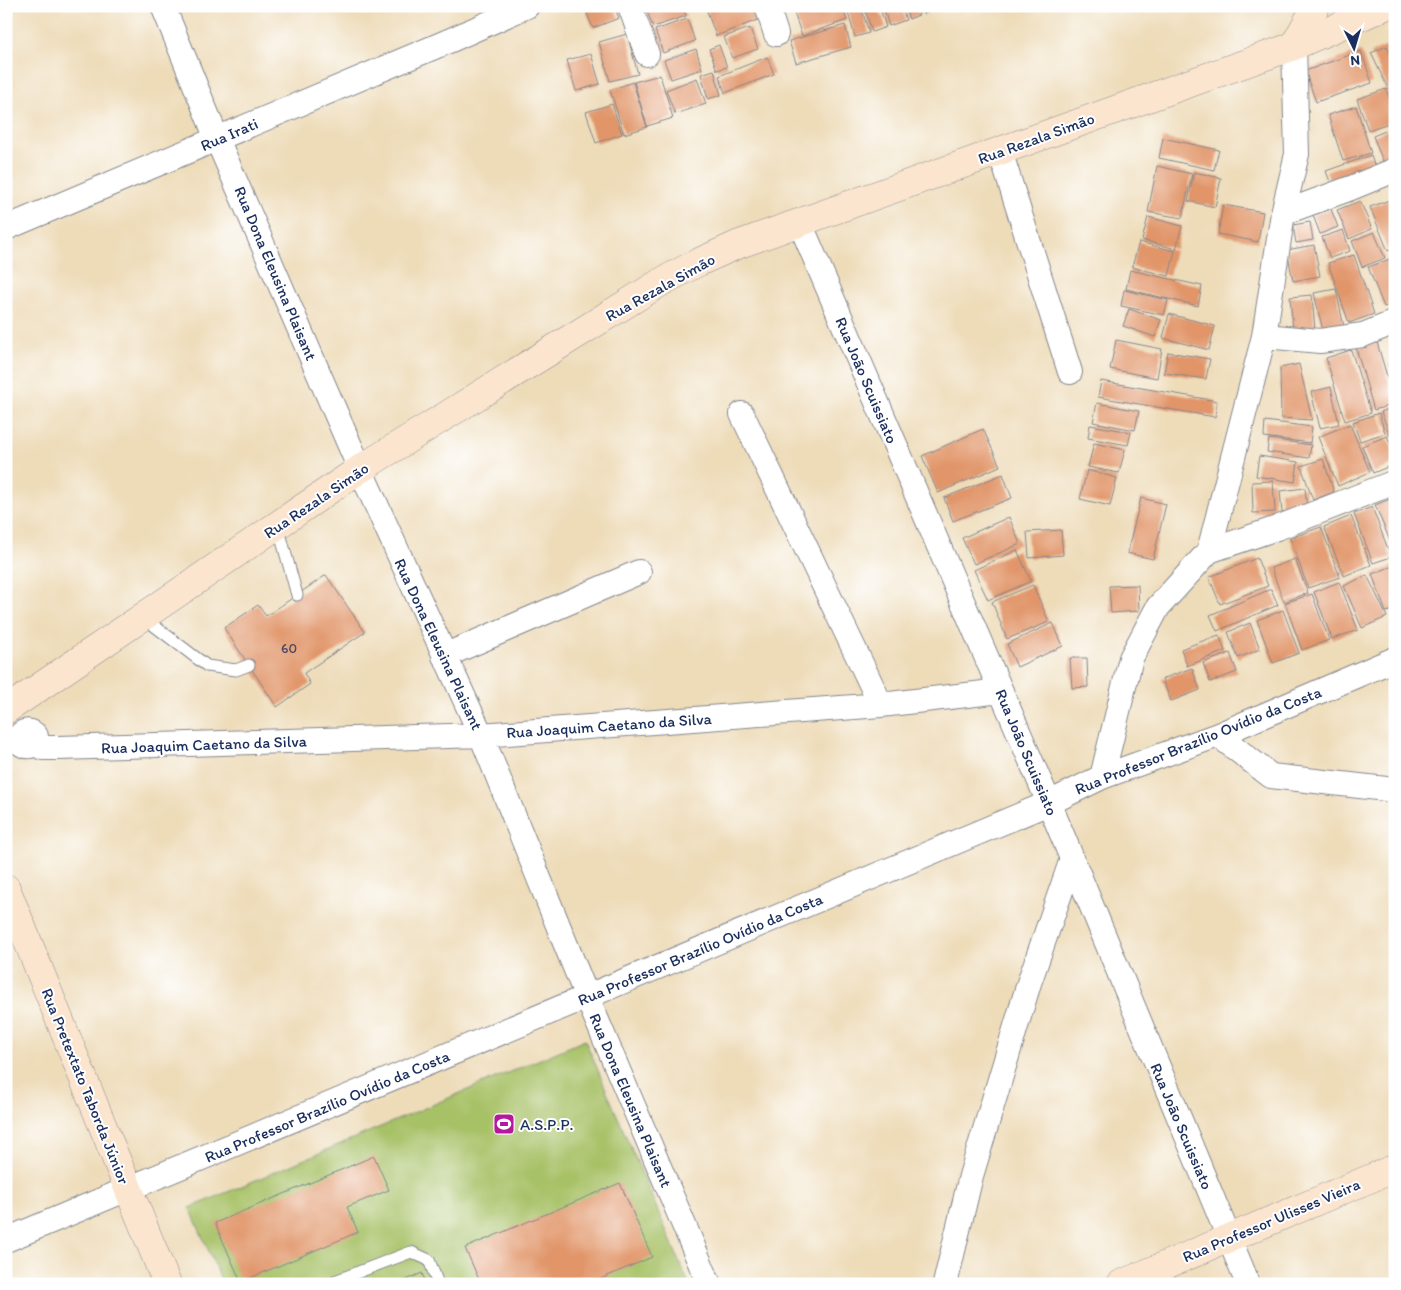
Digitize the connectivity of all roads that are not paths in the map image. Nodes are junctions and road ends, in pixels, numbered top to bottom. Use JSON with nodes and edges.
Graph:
{"nodes":[{"id":1,"x":163,"y":6,"type":"edge"},
{"id":2,"x":527,"y":6,"type":"edge"},
{"id":3,"x":630,"y":6,"type":"edge"},
{"id":4,"x":767,"y":6,"type":"edge"},
{"id":5,"x":1316,"y":6,"type":"edge"},
{"id":6,"x":1386,"y":6,"type":"edge"},
{"id":7,"x":776,"y":34,"type":"dead end"},
{"id":8,"x":1294,"y":46,"type":"junction"},
{"id":9,"x":647,"y":54,"type":"dead end"},
{"id":10,"x":217,"y":139,"type":"junction"},
{"id":11,"x":1000,"y":151,"type":"junction"},
{"id":12,"x":1395,"y":170,"type":"edge"},
{"id":13,"x":1283,"y":213,"type":"junction"},
{"id":14,"x":800,"y":223,"type":"junction"},
{"id":15,"x":6,"y":228,"type":"edge"},
{"id":16,"x":1395,"y":322,"type":"edge"},
{"id":17,"x":1264,"y":336,"type":"junction"},
{"id":18,"x":1070,"y":372,"type":"dead end"},
{"id":19,"x":742,"y":414,"type":"dead end"},
{"id":20,"x":360,"y":469,"type":"junction"},
{"id":21,"x":1395,"y":482,"type":"edge"},
{"id":22,"x":278,"y":526,"type":"junction"},
{"id":23,"x":1209,"y":551,"type":"junction"},
{"id":24,"x":639,"y":572,"type":"dead end"},
{"id":25,"x":297,"y":595,"type":"dead end"},
{"id":26,"x":144,"y":618,"type":"junction"},
{"id":27,"x":444,"y":656,"type":"junction"},
{"id":28,"x":1395,"y":659,"type":"edge"},
{"id":29,"x":249,"y":665,"type":"dead end"},
{"id":30,"x":1001,"y":692,"type":"junction"},
{"id":31,"x":881,"y":705,"type":"junction"},
{"id":32,"x":6,"y":710,"type":"edge"},
{"id":33,"x":481,"y":735,"type":"junction"},
{"id":34,"x":1218,"y":735,"type":"junction"},
{"id":35,"x":36,"y":744,"type":"dead end"},
{"id":36,"x":1102,"y":777,"type":"junction"},
{"id":37,"x":1395,"y":790,"type":"edge"},
{"id":38,"x":1049,"y":803,"type":"junction"},
{"id":39,"x":1072,"y":859,"type":"junction"},
{"id":40,"x":6,"y":888,"type":"edge"},
{"id":41,"x":587,"y":997,"type":"junction"},
{"id":42,"x":1395,"y":1168,"type":"edge"},
{"id":43,"x":128,"y":1189,"type":"junction"},
{"id":44,"x":1229,"y":1238,"type":"junction"},
{"id":45,"x":6,"y":1240,"type":"edge"},
{"id":46,"x":167,"y":1284,"type":"edge"},
{"id":47,"x":327,"y":1284,"type":"edge"},
{"id":48,"x":438,"y":1284,"type":"edge"},
{"id":49,"x":709,"y":1284,"type":"edge"},
{"id":50,"x":945,"y":1284,"type":"edge"},
{"id":51,"x":1121,"y":1284,"type":"edge"},
{"id":52,"x":1248,"y":1284,"type":"edge"}],
"edges":[{"from":1,"to":10,"type":"street","name":"Rua Dona Eleusina Plaisant"},
{"from":2,"to":10,"type":"street","name":"Rua Irati"},
{"from":3,"to":9,"type":"street"},
{"from":4,"to":7,"type":"street"},
{"from":5,"to":8,"type":"main road"},
{"from":6,"to":8,"type":"main road","name":"Rua Rezala Simão"},
{"from":8,"to":11,"type":"main road","name":"Rua Rezala Simão"},
{"from":8,"to":13,"type":"street"},
{"from":10,"to":15,"type":"street","name":"Rua Irati"},
{"from":10,"to":20,"type":"street","name":"Rua Dona Eleusina Plaisant"},
{"from":11,"to":14,"type":"main road","name":"Rua Rezala Simão"},
{"from":11,"to":18,"type":"street"},
{"from":12,"to":13,"type":"street"},
{"from":13,"to":17,"type":"street"},
{"from":14,"to":20,"type":"main road","name":"Rua Rezala Simão"},
{"from":14,"to":30,"type":"street","name":"Rua João Scuissiato"},
{"from":16,"to":17,"type":"street"},
{"from":17,"to":23,"type":"street"},
{"from":19,"to":31,"type":"street"},
{"from":20,"to":22,"type":"main road","name":"Rua Rezala Simão"},
{"from":20,"to":27,"type":"street","name":"Rua Dona Eleusina Plaisant"},
{"from":21,"to":23,"type":"street"},
{"from":22,"to":25,"type":"lane"},
{"from":22,"to":26,"type":"main road","name":"Rua Rezala Simão"},
{"from":23,"to":36,"type":"street"},
{"from":24,"to":27,"type":"street"},
{"from":26,"to":29,"type":"lane"},
{"from":26,"to":32,"type":"main road","name":"Rua Rezala Simão"},
{"from":27,"to":33,"type":"street","name":"Rua Dona Eleusina Plaisant"},
{"from":28,"to":34,"type":"street","name":"Rua Professor Brazílio Ovídio da Costa"},
{"from":30,"to":31,"type":"street","name":"Rua Joaquim Caetano da Silva"},
{"from":30,"to":38,"type":"street","name":"Rua João Scuissiato"},
{"from":31,"to":33,"type":"street","name":"Rua Joaquim Caetano da Silva"},
{"from":33,"to":35,"type":"street","name":"Rua Joaquim Caetano da Silva"},
{"from":33,"to":41,"type":"street","name":"Rua Dona Eleusina Plaisant"},
{"from":34,"to":36,"type":"street","name":"Rua Professor Brazílio Ovídio da Costa"},
{"from":34,"to":37,"type":"street"},
{"from":36,"to":38,"type":"street","name":"Rua Professor Brazílio Ovídio da Costa"},
{"from":38,"to":39,"type":"street","name":"Rua João Scuissiato"},
{"from":38,"to":41,"type":"street","name":"Rua Professor Brazílio Ovídio da Costa"},
{"from":39,"to":44,"type":"street","name":"Rua João Scuissiato"},
{"from":39,"to":50,"type":"street"},
{"from":40,"to":43,"type":"main road","name":"Rua Pretextato Taborda Júnior"},
{"from":41,"to":43,"type":"street","name":"Rua Professor Brazílio Ovídio da Costa"},
{"from":41,"to":49,"type":"street","name":"Rua Dona Eleusina Plaisant"},
{"from":42,"to":44,"type":"main road","name":"Rua Professor Ulisses Vieira"},
{"from":43,"to":45,"type":"street","name":"Rua Professor Brazílio Ovídio da Costa"},
{"from":43,"to":46,"type":"main road","name":"Rua Pretextato Taborda Júnior"},
{"from":44,"to":51,"type":"main road","name":"Rua Professor Ulisses Vieira"},
{"from":44,"to":52,"type":"street","name":"Rua João Scuissiato"},
{"from":47,"to":48,"type":"lane"}]}
